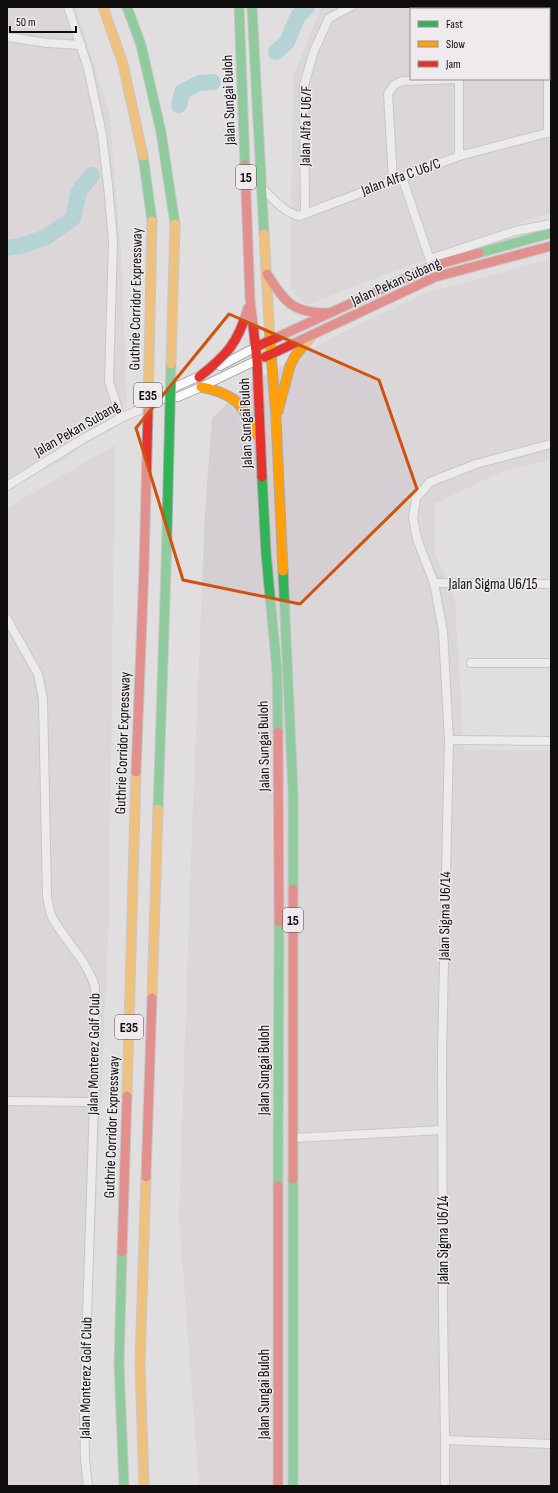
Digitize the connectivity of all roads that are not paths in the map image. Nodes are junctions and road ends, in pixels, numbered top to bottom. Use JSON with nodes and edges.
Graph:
{"nodes":[{"id":1,"x":68,"y":7,"type":"edge"},
{"id":2,"x":103,"y":7,"type":"edge"},
{"id":3,"x":127,"y":7,"type":"edge"},
{"id":4,"x":239,"y":7,"type":"edge"},
{"id":5,"x":252,"y":7,"type":"edge"},
{"id":6,"x":350,"y":7,"type":"edge"},
{"id":7,"x":7,"y":37,"type":"edge"},
{"id":8,"x":80,"y":45,"type":"junction"},
{"id":9,"x":430,"y":80,"type":"edge"},
{"id":10,"x":458,"y":80,"type":"edge"},
{"id":11,"x":548,"y":80,"type":"edge"},
{"id":12,"x":550,"y":132,"type":"edge"},
{"id":13,"x":459,"y":156,"type":"junction"},
{"id":14,"x":402,"y":177,"type":"junction"},
{"id":15,"x":393,"y":180,"type":"junction"},
{"id":16,"x":262,"y":188,"type":"junction"},
{"id":17,"x":305,"y":214,"type":"junction"},
{"id":18,"x":551,"y":224,"type":"edge"},
{"id":19,"x":551,"y":233,"type":"edge"},
{"id":20,"x":551,"y":246,"type":"edge"},
{"id":21,"x":431,"y":262,"type":"junction"},
{"id":22,"x":267,"y":274,"type":"junction"},
{"id":23,"x":250,"y":299,"type":"junction"},
{"id":24,"x":329,"y":313,"type":"junction"},
{"id":25,"x":312,"y":336,"type":"junction"},
{"id":26,"x":270,"y":340,"type":"junction"},
{"id":27,"x":256,"y":347,"type":"junction"},
{"id":28,"x":272,"y":354,"type":"junction"},
{"id":29,"x":257,"y":360,"type":"junction"},
{"id":30,"x":199,"y":377,"type":"junction"},
{"id":31,"x":202,"y":387,"type":"junction"},
{"id":32,"x":163,"y":399,"type":"junction"},
{"id":33,"x":276,"y":417,"type":"junction"},
{"id":34,"x":121,"y":418,"type":"junction"},
{"id":35,"x":260,"y":440,"type":"junction"},
{"id":36,"x":551,"y":444,"type":"edge"},
{"id":37,"x":7,"y":486,"type":"edge"},
{"id":38,"x":434,"y":583,"type":"junction"},
{"id":39,"x":551,"y":584,"type":"edge"},
{"id":40,"x":7,"y":619,"type":"edge"},
{"id":41,"x":471,"y":663,"type":"dead end"},
{"id":42,"x":551,"y":664,"type":"edge"},
{"id":43,"x":449,"y":740,"type":"junction"},
{"id":44,"x":551,"y":741,"type":"edge"},
{"id":45,"x":7,"y":1101,"type":"edge"},
{"id":46,"x":94,"y":1102,"type":"junction"},
{"id":47,"x":442,"y":1130,"type":"junction"},
{"id":48,"x":293,"y":1138,"type":"junction"},
{"id":49,"x":445,"y":1440,"type":"junction"},
{"id":50,"x":551,"y":1444,"type":"edge"},
{"id":51,"x":88,"y":1486,"type":"edge"},
{"id":52,"x":124,"y":1486,"type":"edge"},
{"id":53,"x":144,"y":1486,"type":"edge"},
{"id":54,"x":278,"y":1486,"type":"edge"},
{"id":55,"x":293,"y":1486,"type":"edge"},
{"id":56,"x":445,"y":1486,"type":"edge"}],
"edges":[{"from":1,"to":8,"type":"street"},
{"from":2,"to":52,"type":"main road","name":"Guthrie Corridor Expressway","number":"E35","bridge":true},
{"from":3,"to":53,"type":"main road","number":"E35","bridge":true},
{"from":4,"to":23,"type":"main road","name":"Jalan Sungai Buloh","number":"15"},
{"from":5,"to":16,"type":"main road","name":"Jalan Sungai Buloh","number":"15"},
{"from":6,"to":17,"type":"street","name":"Jalan Alfa F U6/F"},
{"from":7,"to":8,"type":"street"},
{"from":8,"to":34,"type":"street"},
{"from":9,"to":15,"type":"street"},
{"from":10,"to":13,"type":"street"},
{"from":11,"to":12,"type":"street"},
{"from":12,"to":13,"type":"street","name":"Jalan Alfa C U6/C"},
{"from":13,"to":14,"type":"street","name":"Jalan Alfa C U6/C"},
{"from":14,"to":15,"type":"street","name":"Jalan Alfa C U6/C"},
{"from":14,"to":21,"type":"street"},
{"from":15,"to":17,"type":"street","name":"Jalan Alfa C U6/C"},
{"from":16,"to":17,"type":"street"},
{"from":16,"to":22,"type":"main road","name":"Jalan Sungai Buloh","number":"15"},
{"from":18,"to":21,"type":"street"},
{"from":19,"to":21,"type":"main road","name":"Jalan Pekan Subang"},
{"from":20,"to":25,"type":"main road","name":"Jalan Pekan Subang"},
{"from":21,"to":24,"type":"main road","name":"Jalan Pekan Subang"},
{"from":22,"to":24,"type":"main road"},
{"from":22,"to":26,"type":"main road","name":"Jalan Sungai Buloh","number":"15"},
{"from":23,"to":27,"type":"main road","name":"Jalan Sungai Buloh","number":"15"},
{"from":23,"to":30,"type":"main road"},
{"from":24,"to":26,"type":"main road","name":"Jalan Pekan Subang"},
{"from":25,"to":28,"type":"main road","name":"Jalan Pekan Subang"},
{"from":25,"to":33,"type":"main road"},
{"from":26,"to":27,"type":"main road","name":"Jalan Pekan Subang"},
{"from":26,"to":28,"type":"main road","name":"Jalan Sungai Buloh","number":"15"},
{"from":27,"to":29,"type":"main road","name":"Jalan Sungai Buloh","number":"15"},
{"from":27,"to":30,"type":"street"},
{"from":28,"to":29,"type":"main road","name":"Jalan Pekan Subang"},
{"from":28,"to":33,"type":"main road","name":"Jalan Sungai Buloh","number":"15"},
{"from":29,"to":31,"type":"street"},
{"from":29,"to":35,"type":"main road","name":"Jalan Sungai Buloh","number":"15"},
{"from":30,"to":32,"type":"street"},
{"from":31,"to":32,"type":"street"},
{"from":31,"to":35,"type":"main road"},
{"from":32,"to":34,"type":"street","name":"Jalan Pekan Subang"},
{"from":33,"to":48,"type":"main road","name":"Jalan Sungai Buloh","number":"15"},
{"from":34,"to":37,"type":"street","name":"Jalan Pekan Subang"},
{"from":35,"to":54,"type":"main road","name":"Jalan Sungai Buloh","number":"15"},
{"from":36,"to":38,"type":"street","name":"Jalan Sigma U6/14"},
{"from":38,"to":39,"type":"street","name":"Jalan Sigma U6/15"},
{"from":38,"to":43,"type":"street","name":"Jalan Sigma U6/14"},
{"from":40,"to":46,"type":"street","name":"Jalan Monterez Golf Club"},
{"from":41,"to":42,"type":"street"},
{"from":43,"to":44,"type":"street"},
{"from":43,"to":47,"type":"street","name":"Jalan Sigma U6/14"},
{"from":45,"to":46,"type":"street"},
{"from":46,"to":51,"type":"street","name":"Jalan Monterez Golf Club"},
{"from":47,"to":48,"type":"street"},
{"from":47,"to":49,"type":"street","name":"Jalan Sigma U6/14"},
{"from":48,"to":55,"type":"main road","name":"Jalan Sungai Buloh","number":"15"},
{"from":49,"to":50,"type":"street"},
{"from":49,"to":56,"type":"street","name":"Jalan Sigma U6/14"}]}
